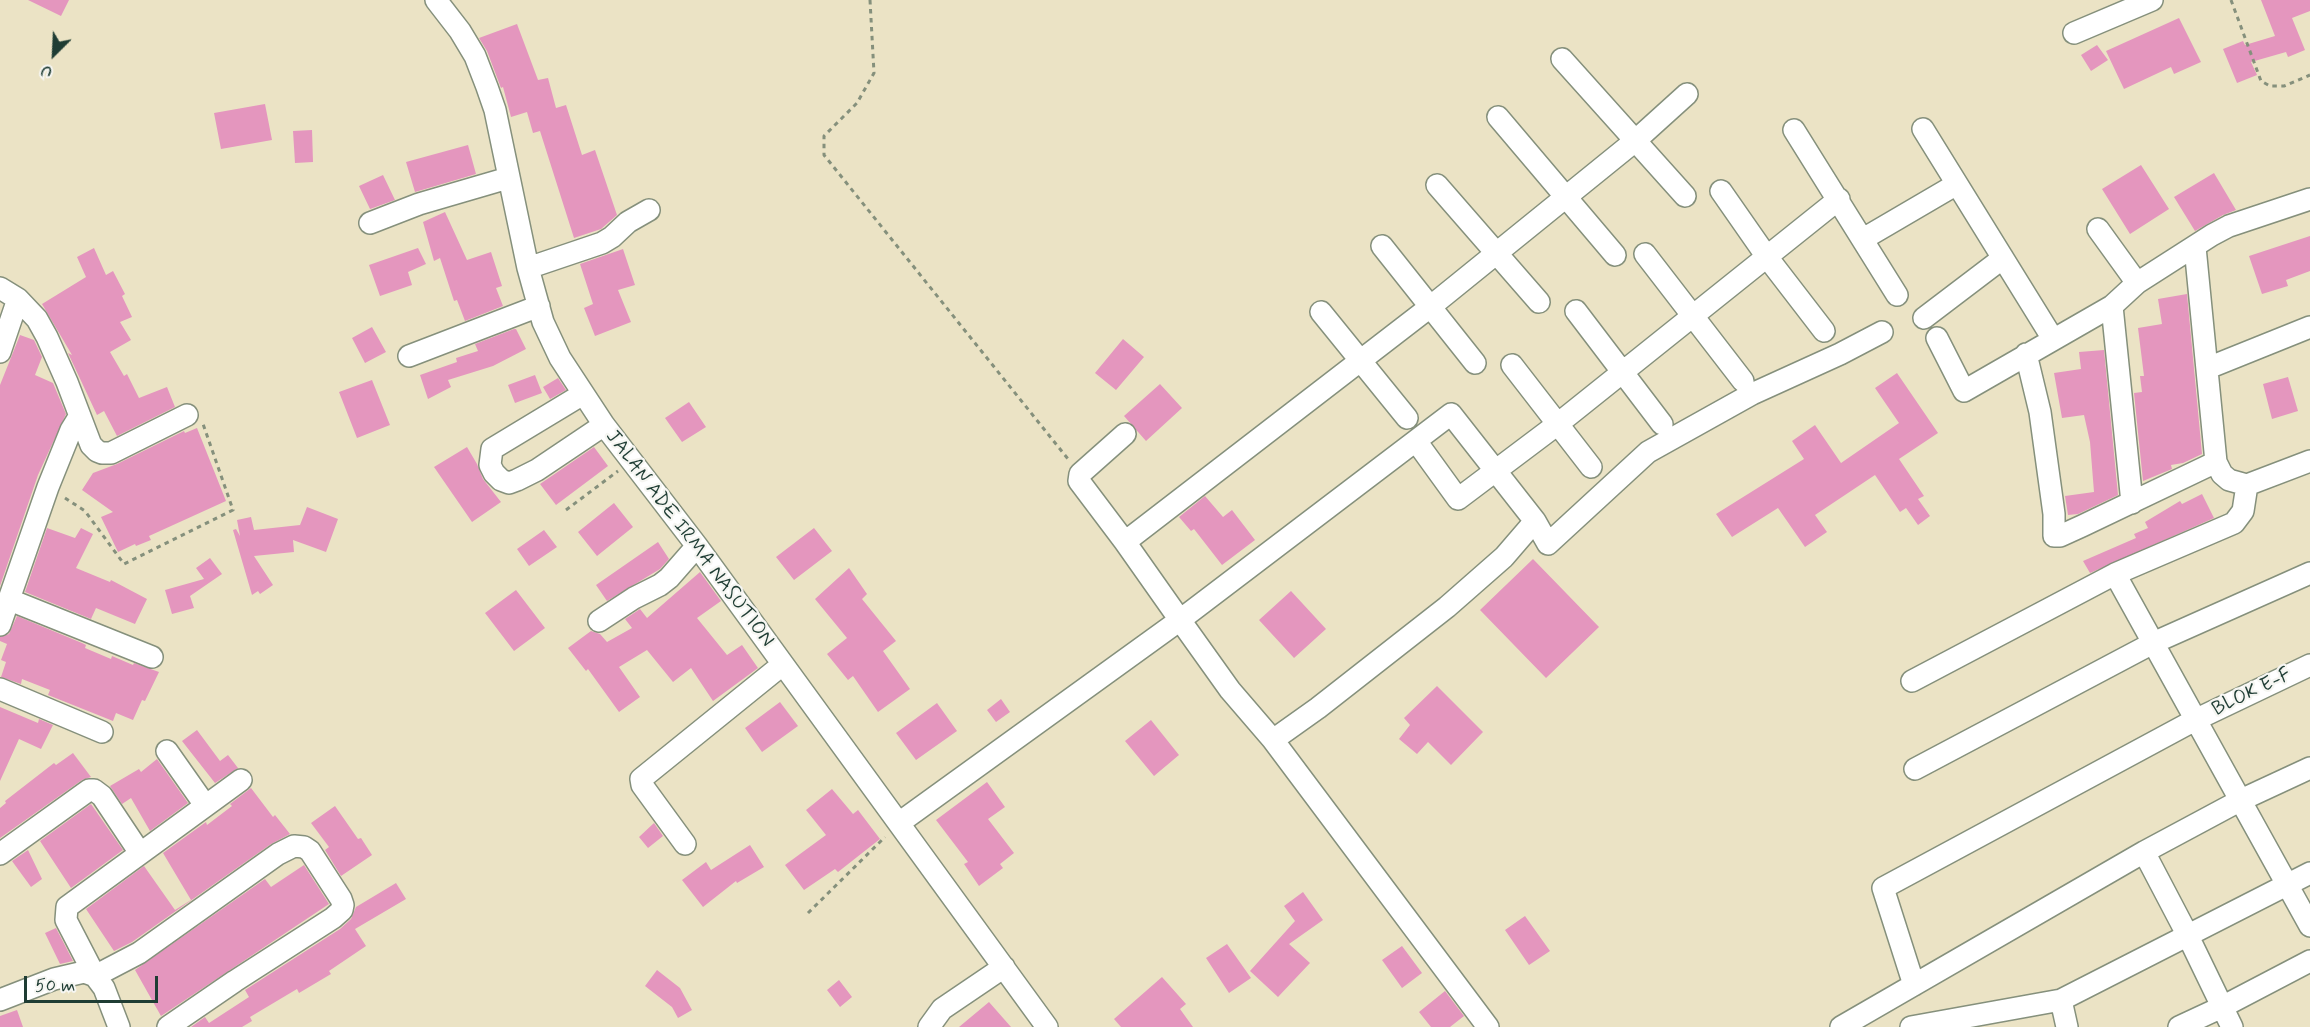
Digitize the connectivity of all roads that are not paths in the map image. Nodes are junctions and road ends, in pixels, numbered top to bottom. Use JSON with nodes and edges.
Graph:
{"nodes":[{"id":1,"x":436,"y":0,"type":"edge"},
{"id":2,"x":2152,"y":0,"type":"edge"},
{"id":3,"x":2074,"y":33,"type":"dead end"},
{"id":4,"x":1562,"y":59,"type":"dead end"},
{"id":5,"x":1687,"y":94,"type":"dead end"},
{"id":6,"x":1498,"y":117,"type":"dead end"},
{"id":7,"x":1923,"y":129,"type":"dead end"},
{"id":8,"x":1794,"y":130,"type":"dead end"},
{"id":9,"x":1635,"y":141,"type":"junction"},
{"id":10,"x":508,"y":178,"type":"junction"},
{"id":11,"x":1958,"y":184,"type":"junction"},
{"id":12,"x":1437,"y":185,"type":"dead end"},
{"id":13,"x":1721,"y":191,"type":"dead end"},
{"id":14,"x":1685,"y":196,"type":"dead end"},
{"id":15,"x":1566,"y":199,"type":"junction"},
{"id":16,"x":1839,"y":199,"type":"junction"},
{"id":17,"x":2310,"y":199,"type":"edge"},
{"id":18,"x":649,"y":210,"type":"dead end"},
{"id":19,"x":370,"y":223,"type":"dead end"},
{"id":20,"x":2098,"y":229,"type":"dead end"},
{"id":21,"x":1863,"y":239,"type":"junction"},
{"id":22,"x":1382,"y":246,"type":"dead end"},
{"id":23,"x":2195,"y":247,"type":"junction"},
{"id":24,"x":1497,"y":253,"type":"junction"},
{"id":25,"x":1645,"y":254,"type":"dead end"},
{"id":26,"x":1615,"y":255,"type":"dead end"},
{"id":27,"x":1767,"y":257,"type":"junction"},
{"id":28,"x":2003,"y":258,"type":"junction"},
{"id":29,"x":528,"y":268,"type":"junction"},
{"id":30,"x":2137,"y":283,"type":"junction"},
{"id":31,"x":0,"y":288,"type":"edge"},
{"id":32,"x":1897,"y":295,"type":"dead end"},
{"id":33,"x":18,"y":299,"type":"junction"},
{"id":34,"x":1539,"y":302,"type":"dead end"},
{"id":35,"x":538,"y":306,"type":"junction"},
{"id":36,"x":2112,"y":306,"type":"junction"},
{"id":37,"x":1430,"y":307,"type":"junction"},
{"id":38,"x":1575,"y":311,"type":"dead end"},
{"id":39,"x":1321,"y":312,"type":"dead end"},
{"id":40,"x":1693,"y":316,"type":"junction"},
{"id":41,"x":1924,"y":318,"type":"dead end"},
{"id":42,"x":2310,"y":327,"type":"edge"},
{"id":43,"x":1824,"y":331,"type":"dead end"},
{"id":44,"x":1882,"y":332,"type":"dead end"},
{"id":45,"x":1936,"y":338,"type":"dead end"},
{"id":46,"x":2053,"y":339,"type":"junction"},
{"id":47,"x":0,"y":352,"type":"edge"},
{"id":48,"x":2026,"y":354,"type":"junction"},
{"id":49,"x":409,"y":356,"type":"dead end"},
{"id":50,"x":1359,"y":361,"type":"junction"},
{"id":51,"x":1475,"y":363,"type":"dead end"},
{"id":52,"x":1512,"y":365,"type":"dead end"},
{"id":53,"x":2208,"y":368,"type":"junction"},
{"id":54,"x":1622,"y":372,"type":"junction"},
{"id":55,"x":1743,"y":381,"type":"dead end"},
{"id":56,"x":583,"y":394,"type":"junction"},
{"id":57,"x":188,"y":416,"type":"road end"},
{"id":58,"x":79,"y":417,"type":"junction"},
{"id":59,"x":1407,"y":418,"type":"dead end"},
{"id":60,"x":1559,"y":423,"type":"junction"},
{"id":61,"x":604,"y":424,"type":"junction"},
{"id":62,"x":1662,"y":424,"type":"dead end"},
{"id":63,"x":1125,"y":434,"type":"dead end"},
{"id":64,"x":1416,"y":441,"type":"junction"},
{"id":65,"x":2310,"y":461,"type":"edge"},
{"id":66,"x":2216,"y":462,"type":"junction"},
{"id":67,"x":1591,"y":467,"type":"dead end"},
{"id":68,"x":1495,"y":473,"type":"junction"},
{"id":69,"x":2247,"y":485,"type":"junction"},
{"id":70,"x":2132,"y":503,"type":"junction"},
{"id":71,"x":1534,"y":521,"type":"junction"},
{"id":72,"x":1125,"y":542,"type":"junction"},
{"id":73,"x":697,"y":546,"type":"junction"},
{"id":74,"x":2310,"y":573,"type":"edge"},
{"id":75,"x":2115,"y":574,"type":"junction"},
{"id":76,"x":10,"y":600,"type":"junction"},
{"id":77,"x":1180,"y":620,"type":"junction"},
{"id":78,"x":599,"y":621,"type":"dead end"},
{"id":79,"x":0,"y":625,"type":"edge"},
{"id":80,"x":2153,"y":643,"type":"junction"},
{"id":81,"x":152,"y":657,"type":"dead end"},
{"id":82,"x":782,"y":665,"type":"junction"},
{"id":83,"x":2310,"y":665,"type":"edge"},
{"id":84,"x":1912,"y":681,"type":"dead end"},
{"id":85,"x":0,"y":689,"type":"edge"},
{"id":86,"x":2195,"y":720,"type":"junction"},
{"id":87,"x":102,"y":732,"type":"dead end"},
{"id":88,"x":1273,"y":740,"type":"junction"},
{"id":89,"x":167,"y":751,"type":"dead end"},
{"id":90,"x":2310,"y":768,"type":"edge"},
{"id":91,"x":1915,"y":769,"type":"dead end"},
{"id":92,"x":241,"y":780,"type":"dead end"},
{"id":93,"x":2241,"y":800,"type":"junction"},
{"id":94,"x":204,"y":805,"type":"junction"},
{"id":95,"x":899,"y":823,"type":"junction"},
{"id":96,"x":685,"y":843,"type":"dead end"},
{"id":97,"x":2144,"y":852,"type":"junction"},
{"id":98,"x":140,"y":853,"type":"junction"},
{"id":99,"x":0,"y":854,"type":"edge"},
{"id":100,"x":2310,"y":873,"type":"edge"},
{"id":101,"x":2288,"y":885,"type":"junction"},
{"id":102,"x":2310,"y":926,"type":"edge"},
{"id":103,"x":2187,"y":934,"type":"junction"},
{"id":104,"x":2310,"y":961,"type":"edge"},
{"id":105,"x":1004,"y":967,"type":"junction"},
{"id":106,"x":95,"y":976,"type":"junction"},
{"id":107,"x":1914,"y":985,"type":"junction"},
{"id":108,"x":0,"y":1000,"type":"edge"},
{"id":109,"x":2061,"y":1000,"type":"junction"},
{"id":110,"x":2222,"y":1007,"type":"junction"},
{"id":111,"x":119,"y":1027,"type":"edge"},
{"id":112,"x":168,"y":1027,"type":"edge"},
{"id":113,"x":929,"y":1027,"type":"edge"},
{"id":114,"x":1047,"y":1027,"type":"edge"},
{"id":115,"x":1488,"y":1027,"type":"edge"},
{"id":116,"x":1841,"y":1027,"type":"edge"},
{"id":117,"x":1911,"y":1027,"type":"edge"},
{"id":118,"x":2067,"y":1027,"type":"edge"},
{"id":119,"x":2179,"y":1027,"type":"edge"},
{"id":120,"x":2232,"y":1027,"type":"edge"}],
"edges":[{"from":1,"to":10,"type":"street","name":"JALAN ADE IRMA NASUTION"},
{"from":2,"to":3,"type":"street"},
{"from":4,"to":9,"type":"street"},
{"from":5,"to":9,"type":"street"},
{"from":6,"to":15,"type":"street"},
{"from":7,"to":11,"type":"street"},
{"from":8,"to":16,"type":"street"},
{"from":9,"to":14,"type":"street"},
{"from":9,"to":15,"type":"street"},
{"from":10,"to":19,"type":"street"},
{"from":10,"to":29,"type":"street","name":"JALAN ADE IRMA NASUTION"},
{"from":11,"to":21,"type":"street"},
{"from":11,"to":28,"type":"street"},
{"from":12,"to":24,"type":"street"},
{"from":13,"to":27,"type":"street"},
{"from":15,"to":24,"type":"street"},
{"from":15,"to":26,"type":"street"},
{"from":16,"to":21,"type":"street"},
{"from":16,"to":27,"type":"street"},
{"from":17,"to":23,"type":"street"},
{"from":18,"to":29,"type":"street"},
{"from":20,"to":30,"type":"street"},
{"from":21,"to":32,"type":"street"},
{"from":22,"to":37,"type":"street"},
{"from":23,"to":30,"type":"street"},
{"from":23,"to":53,"type":"street"},
{"from":24,"to":34,"type":"street"},
{"from":24,"to":37,"type":"street"},
{"from":25,"to":40,"type":"street"},
{"from":27,"to":40,"type":"street"},
{"from":27,"to":43,"type":"street"},
{"from":28,"to":41,"type":"street"},
{"from":28,"to":46,"type":"street"},
{"from":29,"to":35,"type":"street","name":"JALAN ADE IRMA NASUTION"},
{"from":30,"to":36,"type":"street"},
{"from":31,"to":33,"type":"street"},
{"from":33,"to":47,"type":"street"},
{"from":33,"to":58,"type":"street"},
{"from":35,"to":49,"type":"street"},
{"from":35,"to":56,"type":"street","name":"JALAN ADE IRMA NASUTION"},
{"from":36,"to":46,"type":"street"},
{"from":36,"to":70,"type":"street"},
{"from":37,"to":50,"type":"street"},
{"from":37,"to":51,"type":"street"},
{"from":38,"to":54,"type":"street"},
{"from":39,"to":50,"type":"street"},
{"from":40,"to":54,"type":"street"},
{"from":40,"to":55,"type":"street"},
{"from":42,"to":53,"type":"street"},
{"from":44,"to":71,"type":"street"},
{"from":45,"to":48,"type":"street"},
{"from":46,"to":48,"type":"street"},
{"from":48,"to":70,"type":"street"},
{"from":50,"to":59,"type":"street"},
{"from":50,"to":72,"type":"street"},
{"from":52,"to":60,"type":"street"},
{"from":53,"to":66,"type":"street"},
{"from":54,"to":60,"type":"street"},
{"from":54,"to":62,"type":"street"},
{"from":56,"to":61,"type":"street","name":"JALAN ADE IRMA NASUTION"},
{"from":56,"to":61,"type":"street"},
{"from":57,"to":58,"type":"street"},
{"from":58,"to":76,"type":"street"},
{"from":60,"to":67,"type":"street"},
{"from":60,"to":68,"type":"street"},
{"from":61,"to":73,"type":"street","name":"JALAN ADE IRMA NASUTION"},
{"from":63,"to":72,"type":"street"},
{"from":64,"to":68,"type":"street"},
{"from":64,"to":68,"type":"street"},
{"from":64,"to":77,"type":"street"},
{"from":65,"to":69,"type":"street"},
{"from":66,"to":69,"type":"street"},
{"from":66,"to":70,"type":"street"},
{"from":68,"to":71,"type":"street"},
{"from":69,"to":75,"type":"street"},
{"from":71,"to":88,"type":"street"},
{"from":72,"to":77,"type":"street"},
{"from":73,"to":78,"type":"street"},
{"from":73,"to":82,"type":"street","name":"JALAN ADE IRMA NASUTION"},
{"from":74,"to":80,"type":"street"},
{"from":75,"to":80,"type":"street"},
{"from":75,"to":84,"type":"street"},
{"from":76,"to":79,"type":"street"},
{"from":76,"to":81,"type":"street"},
{"from":77,"to":88,"type":"street"},
{"from":77,"to":95,"type":"street"},
{"from":80,"to":86,"type":"street"},
{"from":80,"to":91,"type":"street"},
{"from":82,"to":95,"type":"street","name":"JALAN ADE IRMA NASUTION"},
{"from":82,"to":96,"type":"street"},
{"from":83,"to":86,"type":"street","name":"BLOK E-F"},
{"from":85,"to":87,"type":"street"},
{"from":86,"to":93,"type":"street"},
{"from":86,"to":107,"type":"street","name":"BLOK E-F"},
{"from":88,"to":115,"type":"street"},
{"from":89,"to":94,"type":"street"},
{"from":90,"to":93,"type":"street"},
{"from":92,"to":94,"type":"street"},
{"from":93,"to":97,"type":"street"},
{"from":93,"to":101,"type":"street"},
{"from":94,"to":98,"type":"street"},
{"from":95,"to":105,"type":"street","name":"JALAN ADE IRMA NASUTION"},
{"from":97,"to":103,"type":"street"},
{"from":97,"to":107,"type":"street"},
{"from":98,"to":99,"type":"street"},
{"from":98,"to":106,"type":"street"},
{"from":100,"to":101,"type":"street"},
{"from":101,"to":102,"type":"street"},
{"from":101,"to":103,"type":"street"},
{"from":103,"to":109,"type":"street"},
{"from":103,"to":110,"type":"street"},
{"from":104,"to":110,"type":"street"},
{"from":105,"to":113,"type":"street"},
{"from":105,"to":114,"type":"street","name":"JALAN ADE IRMA NASUTION"},
{"from":106,"to":108,"type":"street"},
{"from":106,"to":111,"type":"street"},
{"from":106,"to":112,"type":"street"},
{"from":107,"to":116,"type":"street"},
{"from":109,"to":117,"type":"street"},
{"from":109,"to":118,"type":"street"},
{"from":110,"to":119,"type":"street"},
{"from":110,"to":120,"type":"street"}]}
